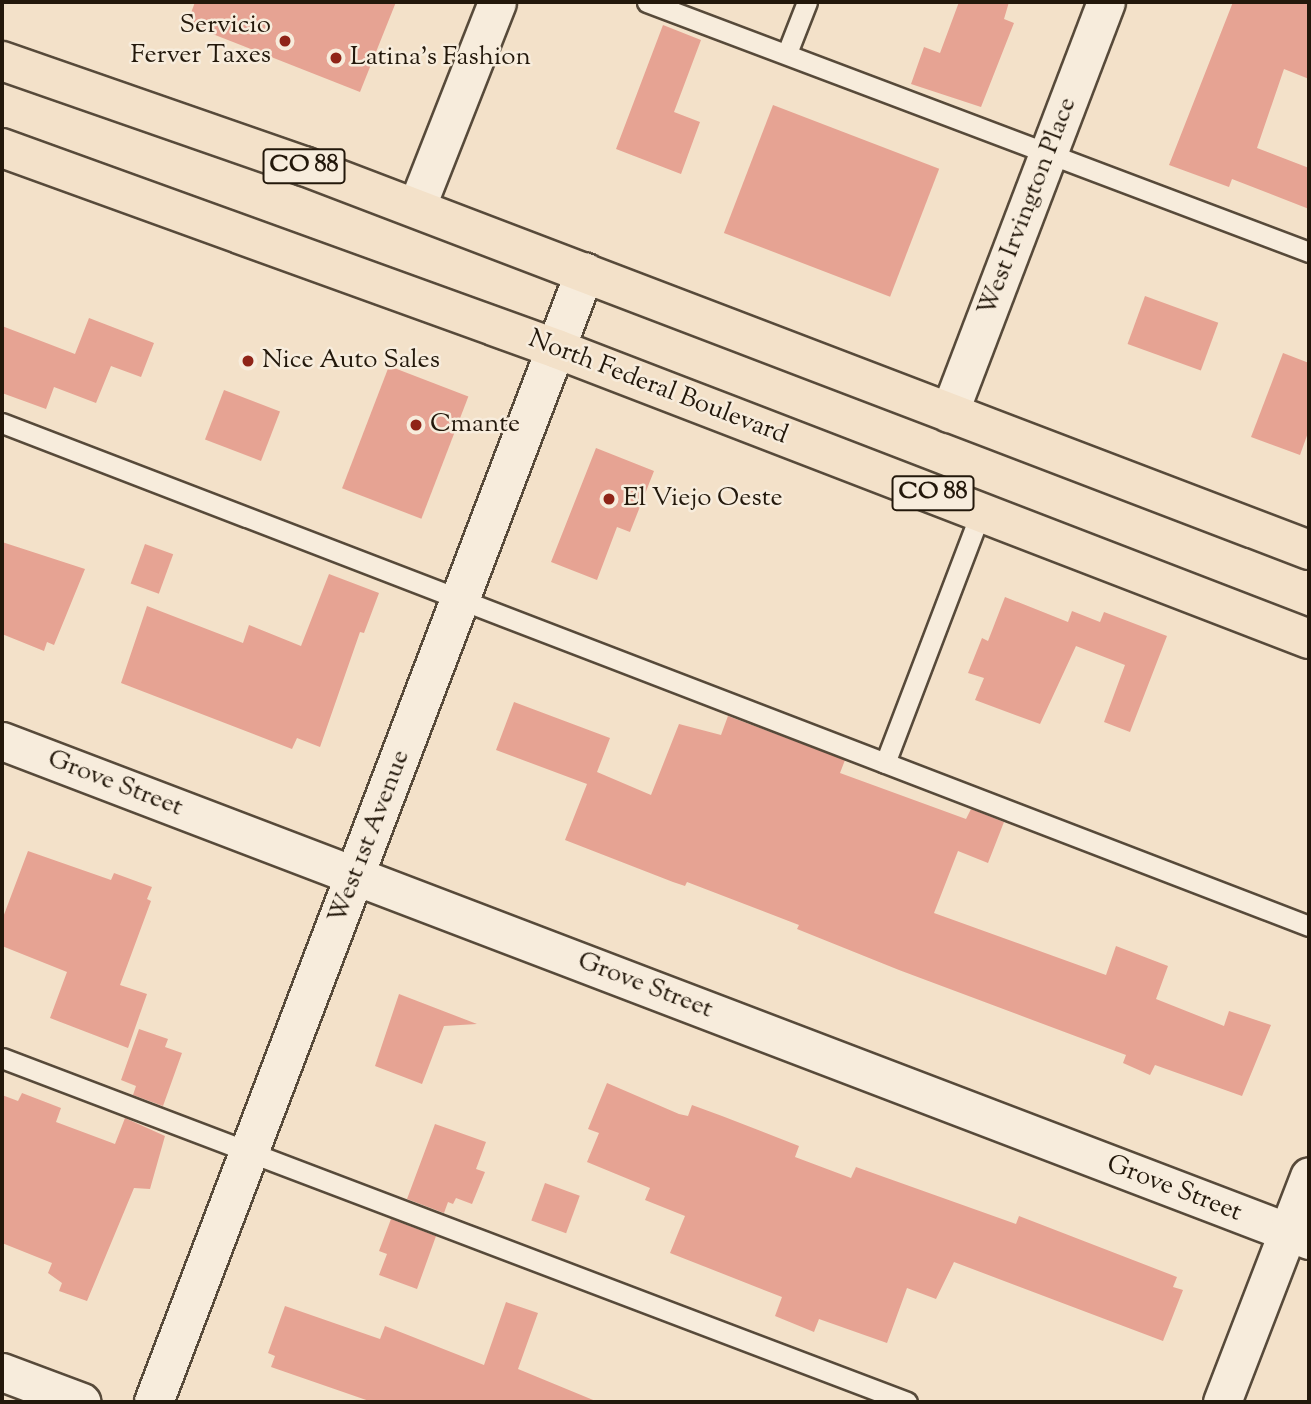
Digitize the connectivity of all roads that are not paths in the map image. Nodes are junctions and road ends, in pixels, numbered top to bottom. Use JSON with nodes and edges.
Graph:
{"nodes":[{"id":1,"x":497,"y":2,"type":"edge"},
{"id":2,"x":647,"y":2,"type":"edge"},
{"id":3,"x":807,"y":2,"type":"edge"},
{"id":4,"x":1106,"y":2,"type":"edge"},
{"id":5,"x":787,"y":53,"type":"junction"},
{"id":6,"x":2,"y":61,"type":"edge"},
{"id":7,"x":2,"y":148,"type":"edge"},
{"id":8,"x":1049,"y":152,"type":"junction"},
{"id":9,"x":416,"y":208,"type":"junction"},
{"id":10,"x":1309,"y":252,"type":"edge"},
{"id":11,"x":585,"y":272,"type":"junction"},
{"id":12,"x":557,"y":349,"type":"junction"},
{"id":13,"x":949,"y":413,"type":"junction"},
{"id":14,"x":2,"y":423,"type":"edge"},
{"id":15,"x":981,"y":512,"type":"junction"},
{"id":16,"x":1309,"y":550,"type":"edge"},
{"id":17,"x":1191,"y":593,"type":"junction"},
{"id":18,"x":461,"y":600,"type":"junction"},
{"id":19,"x":1309,"y":615,"type":"edge"},
{"id":20,"x":1309,"y":639,"type":"edge"},
{"id":21,"x":2,"y":741,"type":"edge"},
{"id":22,"x":885,"y":763,"type":"junction"},
{"id":23,"x":356,"y":876,"type":"junction"},
{"id":24,"x":1309,"y":926,"type":"edge"},
{"id":25,"x":2,"y":1058,"type":"edge"},
{"id":26,"x":249,"y":1153,"type":"junction"},
{"id":27,"x":1309,"y":1176,"type":"edge"},
{"id":28,"x":1298,"y":1236,"type":"edge"},
{"id":29,"x":2,"y":1372,"type":"edge"},
{"id":30,"x":82,"y":1402,"type":"edge"},
{"id":31,"x":154,"y":1402,"type":"edge"},
{"id":32,"x":907,"y":1402,"type":"edge"},
{"id":33,"x":1222,"y":1402,"type":"edge"}],
"edges":[{"from":1,"to":9,"type":"street"},
{"from":2,"to":5,"type":"lane"},
{"from":3,"to":5,"type":"lane"},
{"from":4,"to":8,"type":"street","name":"West Irvington Place"},
{"from":5,"to":8,"type":"lane"},
{"from":6,"to":9,"type":"main road","number":"CO 88"},
{"from":7,"to":12,"type":"main road","name":"North Federal Boulevard","number":"CO 88"},
{"from":8,"to":10,"type":"lane"},
{"from":8,"to":13,"type":"street","name":"West Irvington Place"},
{"from":9,"to":11,"type":"main road","number":"CO 88"},
{"from":11,"to":12,"type":"street","name":"West 1st Avenue"},
{"from":11,"to":13,"type":"main road","number":"CO 88"},
{"from":12,"to":15,"type":"main road","name":"North Federal Boulevard","number":"CO 88"},
{"from":12,"to":18,"type":"street","name":"West 1st Avenue"},
{"from":13,"to":16,"type":"main road","number":"CO 88"},
{"from":14,"to":18,"type":"lane"},
{"from":15,"to":17,"type":"main road","name":"North Federal Boulevard","number":"CO 88"},
{"from":15,"to":22,"type":"lane"},
{"from":17,"to":19,"type":"main road"},
{"from":17,"to":20,"type":"main road","name":"North Federal Boulevard","number":"CO 88"},
{"from":18,"to":22,"type":"lane"},
{"from":18,"to":23,"type":"street","name":"West 1st Avenue"},
{"from":21,"to":23,"type":"street","name":"Grove Street"},
{"from":22,"to":24,"type":"lane"},
{"from":23,"to":26,"type":"street","name":"West 1st Avenue"},
{"from":23,"to":28,"type":"street","name":"Grove Street"},
{"from":25,"to":26,"type":"lane"},
{"from":26,"to":31,"type":"street","name":"West 1st Avenue"},
{"from":26,"to":32,"type":"lane"},
{"from":27,"to":28,"type":"street"},
{"from":28,"to":33,"type":"street"},
{"from":29,"to":30,"type":"street"}]}
